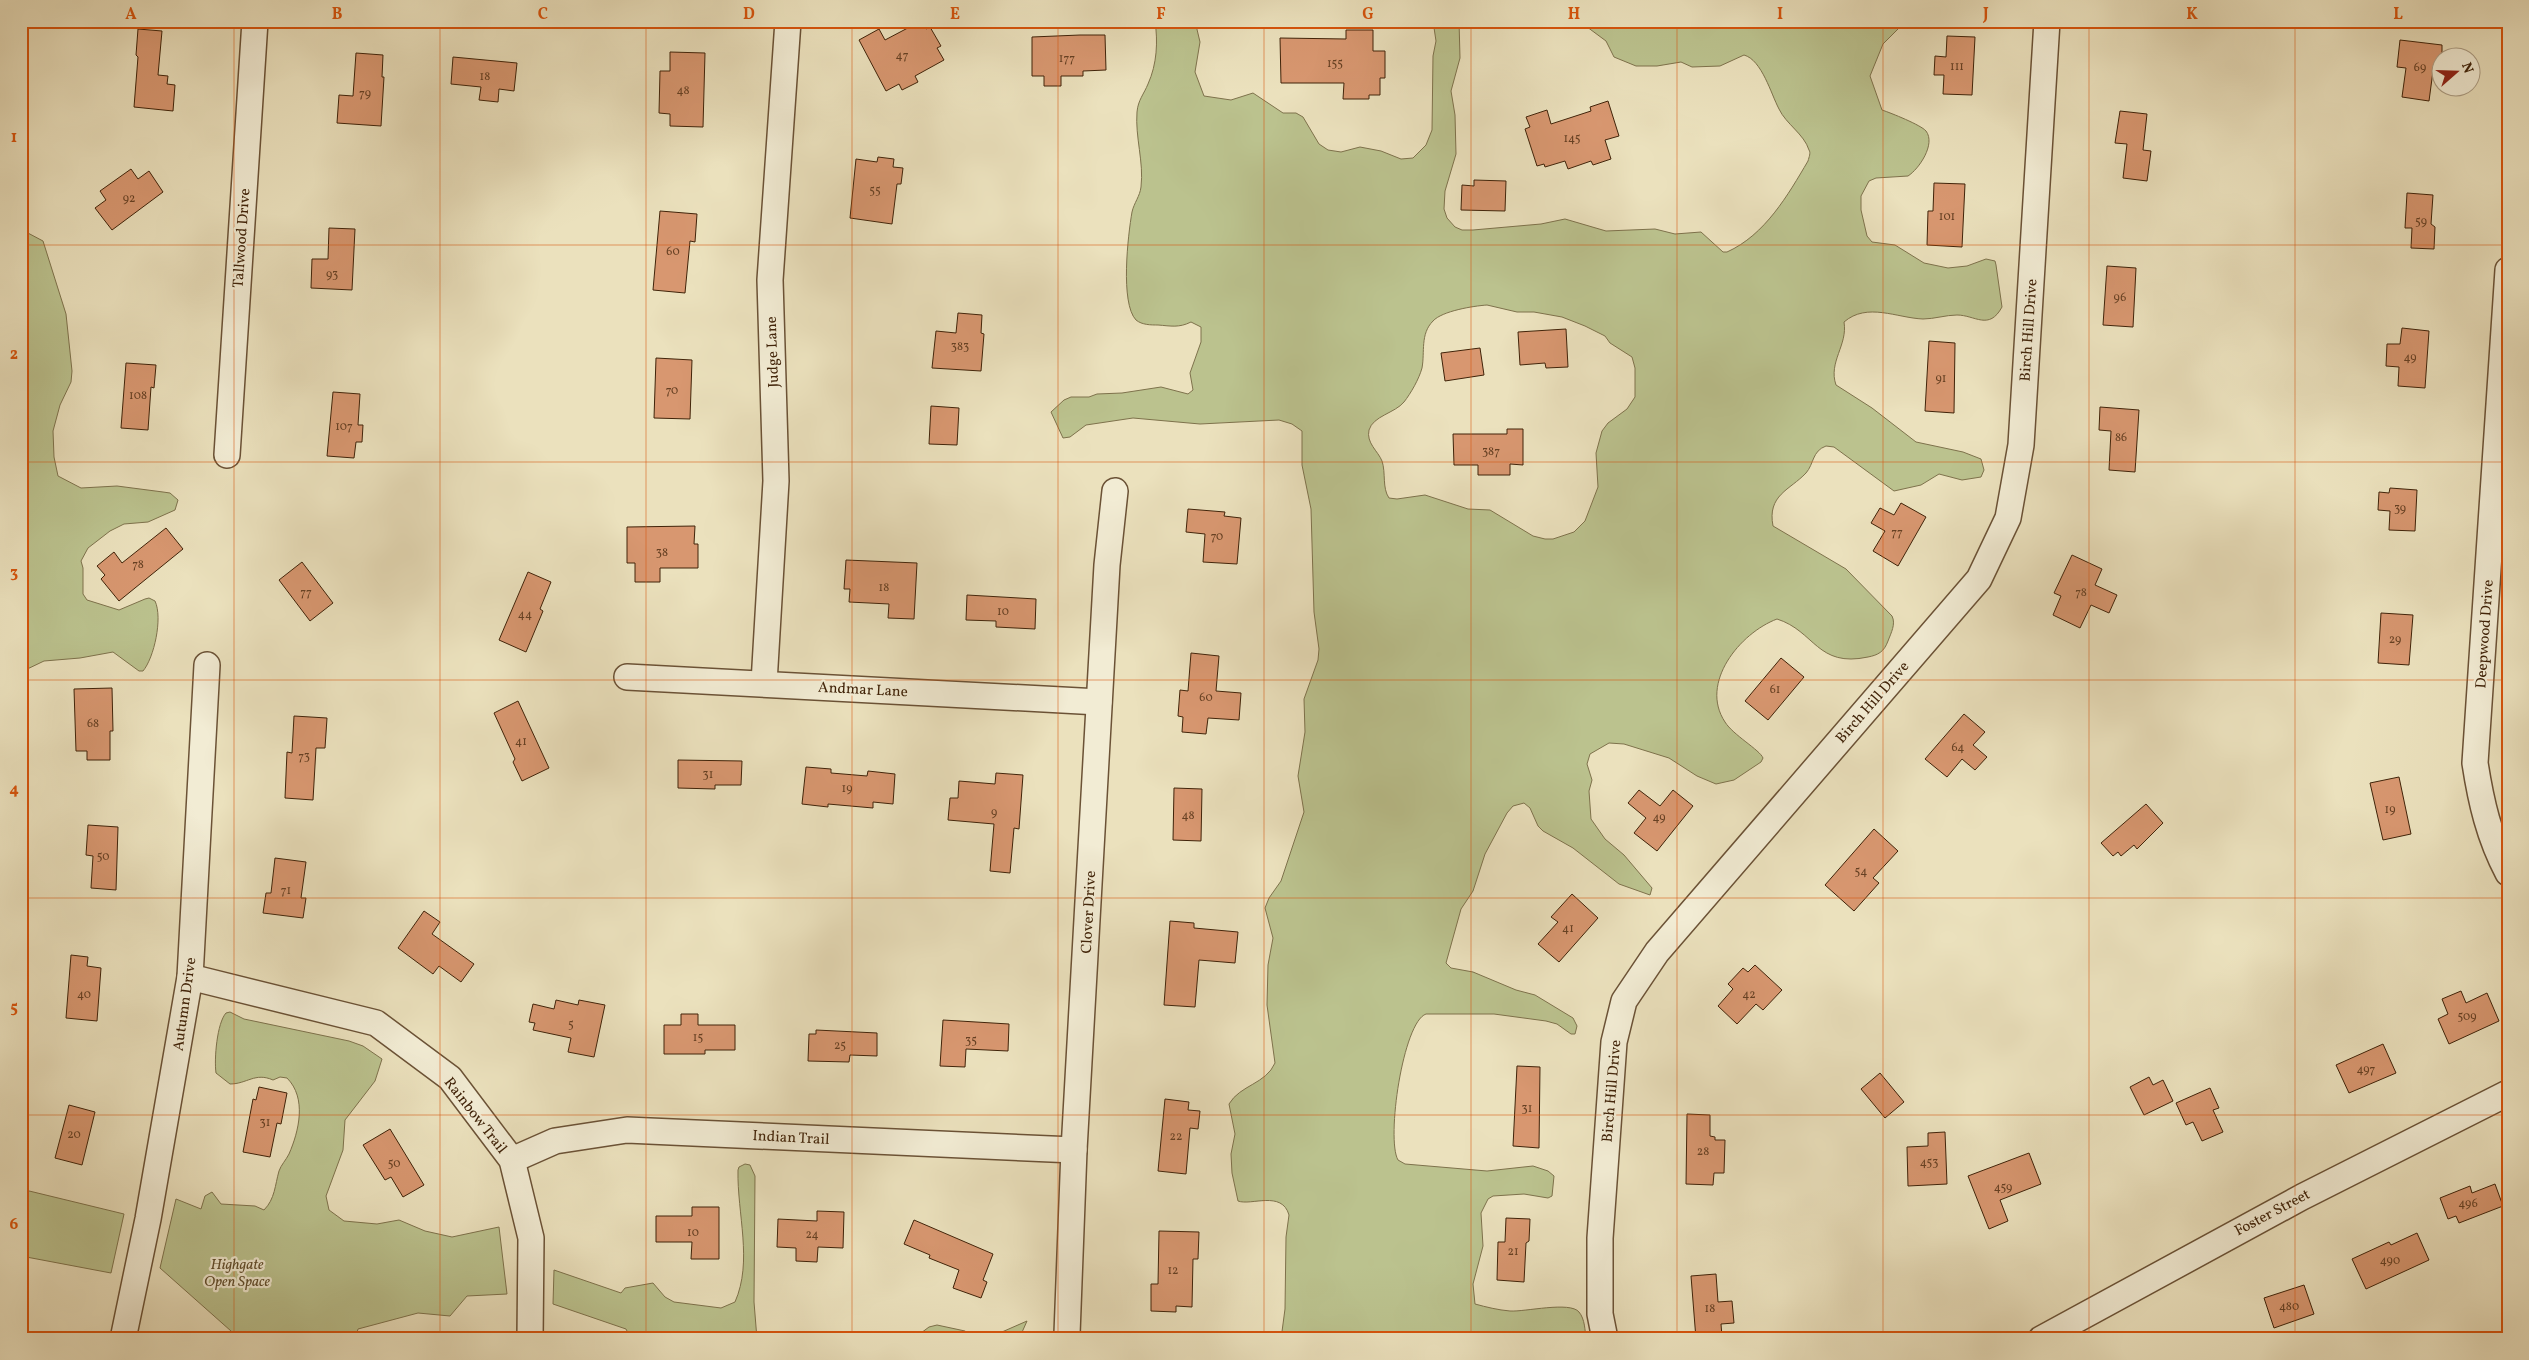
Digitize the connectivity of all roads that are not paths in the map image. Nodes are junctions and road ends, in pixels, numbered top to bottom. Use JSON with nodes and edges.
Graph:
{"nodes":[{"id":1,"x":255,"y":21,"type":"edge"},
{"id":2,"x":788,"y":21,"type":"edge"},
{"id":3,"x":2047,"y":21,"type":"edge"},
{"id":4,"x":2508,"y":270,"type":"edge"},
{"id":5,"x":227,"y":455,"type":"dead end"},
{"id":6,"x":1115,"y":490,"type":"dead end"},
{"id":7,"x":206,"y":665,"type":"dead end"},
{"id":8,"x":627,"y":677,"type":"dead end"},
{"id":9,"x":764,"y":684,"type":"junction"},
{"id":10,"x":1099,"y":702,"type":"junction"},
{"id":11,"x":2508,"y":873,"type":"edge"},
{"id":12,"x":190,"y":977,"type":"junction"},
{"id":13,"x":2508,"y":1093,"type":"edge"},
{"id":14,"x":1074,"y":1150,"type":"junction"},
{"id":15,"x":512,"y":1160,"type":"junction"},
{"id":16,"x":1067,"y":1334,"type":"dead end"},
{"id":17,"x":123,"y":1339,"type":"edge"},
{"id":18,"x":530,"y":1339,"type":"edge"},
{"id":19,"x":1605,"y":1339,"type":"edge"},
{"id":20,"x":2041,"y":1339,"type":"edge"}],
"edges":[{"from":1,"to":5,"type":"street","name":"Tallwood Drive"},
{"from":2,"to":9,"type":"street","name":"Judge Lane"},
{"from":3,"to":19,"type":"street","name":"Birch Hill Drive"},
{"from":4,"to":11,"type":"street","name":"Deepwood Drive"},
{"from":6,"to":10,"type":"street","name":"Clover Drive"},
{"from":7,"to":12,"type":"street","name":"Autumn Drive"},
{"from":8,"to":9,"type":"street","name":"Andmar Lane"},
{"from":9,"to":10,"type":"street","name":"Andmar Lane"},
{"from":10,"to":14,"type":"street","name":"Clover Drive"},
{"from":12,"to":15,"type":"street","name":"Rainbow Trail"},
{"from":12,"to":17,"type":"street","name":"Autumn Drive"},
{"from":13,"to":20,"type":"street","name":"Foster Street"},
{"from":14,"to":15,"type":"street","name":"Indian Trail"},
{"from":14,"to":16,"type":"street","name":"Clover Drive"},
{"from":15,"to":18,"type":"street","name":"Rainbow Trail"}]}
